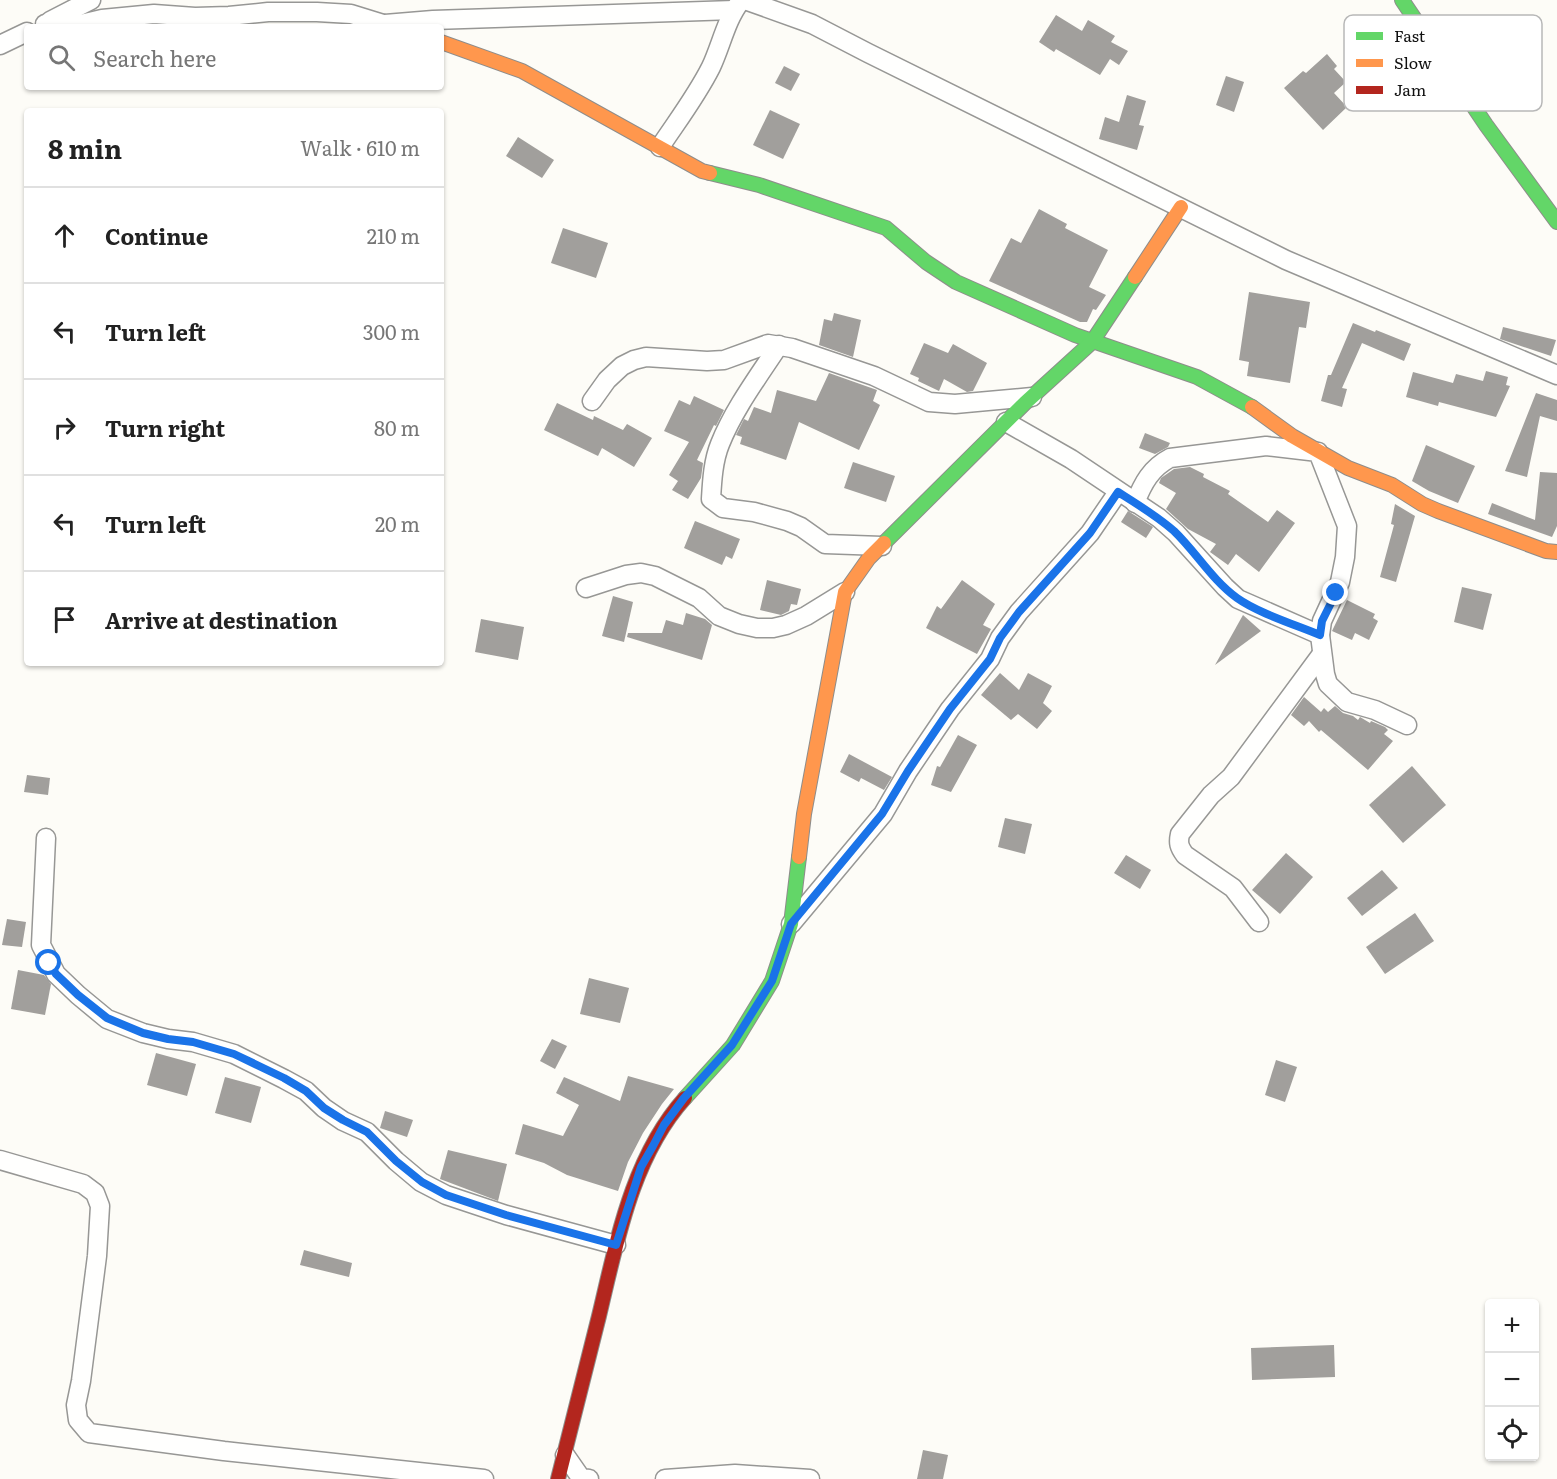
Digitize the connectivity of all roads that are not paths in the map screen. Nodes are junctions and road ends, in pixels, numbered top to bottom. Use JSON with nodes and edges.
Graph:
{"nodes":[{"id":1,"x":91,"y":0,"type":"edge"},
{"id":2,"x":1402,"y":0,"type":"edge"},
{"id":3,"x":741,"y":3,"type":"edge"},
{"id":4,"x":1412,"y":15,"type":"edge"},
{"id":5,"x":43,"y":24,"type":"edge"},
{"id":6,"x":81,"y":24,"type":"edge"},
{"id":7,"x":383,"y":24,"type":"edge"},
{"id":8,"x":404,"y":24,"type":"edge"},
{"id":9,"x":24,"y":33,"type":"edge"},
{"id":10,"x":444,"y":43,"type":"edge"},
{"id":11,"x":0,"y":45,"type":"edge"},
{"id":12,"x":1477,"y":111,"type":"edge"},
{"id":13,"x":660,"y":147,"type":"junction"},
{"id":14,"x":1181,"y":207,"type":"junction"},
{"id":15,"x":1557,"y":222,"type":"edge"},
{"id":16,"x":1092,"y":342,"type":"junction"},
{"id":17,"x":779,"y":345,"type":"junction"},
{"id":18,"x":1557,"y":375,"type":"edge"},
{"id":19,"x":1032,"y":397,"type":"junction"},
{"id":20,"x":592,"y":401,"type":"dead end"},
{"id":21,"x":1006,"y":422,"type":"junction"},
{"id":22,"x":1318,"y":452,"type":"junction"},
{"id":23,"x":1118,"y":492,"type":"junction"},
{"id":24,"x":1135,"y":503,"type":"junction"},
{"id":25,"x":882,"y":546,"type":"junction"},
{"id":26,"x":1557,"y":552,"type":"edge"},
{"id":27,"x":586,"y":588,"type":"dead end"},
{"id":28,"x":845,"y":592,"type":"junction"},
{"id":29,"x":1320,"y":635,"type":"junction"},
{"id":30,"x":1321,"y":655,"type":"junction"},
{"id":31,"x":1407,"y":725,"type":"dead end"},
{"id":32,"x":46,"y":838,"type":"dead end"},
{"id":33,"x":1259,"y":922,"type":"dead end"},
{"id":34,"x":791,"y":924,"type":"junction"},
{"id":35,"x":0,"y":1160,"type":"edge"},
{"id":36,"x":616,"y":1245,"type":"junction"},
{"id":37,"x":565,"y":1455,"type":"junction"},
{"id":38,"x":484,"y":1479,"type":"edge"},
{"id":39,"x":558,"y":1479,"type":"edge"},
{"id":40,"x":590,"y":1479,"type":"edge"},
{"id":41,"x":665,"y":1479,"type":"edge"},
{"id":42,"x":810,"y":1479,"type":"edge"}],
"edges":[{"from":1,"to":5,"type":"street"},
{"from":2,"to":4,"type":"street"},
{"from":3,"to":8,"type":"street"},
{"from":3,"to":13,"type":"street"},
{"from":3,"to":14,"type":"street"},
{"from":6,"to":7,"type":"street"},
{"from":9,"to":11,"type":"street"},
{"from":10,"to":13,"type":"street"},
{"from":12,"to":15,"type":"street"},
{"from":13,"to":16,"type":"street"},
{"from":14,"to":16,"type":"street"},
{"from":14,"to":18,"type":"street"},
{"from":16,"to":19,"type":"street"},
{"from":16,"to":22,"type":"street"},
{"from":17,"to":19,"type":"street"},
{"from":17,"to":20,"type":"street"},
{"from":17,"to":25,"type":"street"},
{"from":19,"to":21,"type":"street"},
{"from":21,"to":23,"type":"street"},
{"from":21,"to":25,"type":"street"},
{"from":22,"to":24,"type":"street"},
{"from":22,"to":26,"type":"street"},
{"from":22,"to":29,"type":"street"},
{"from":23,"to":24,"type":"street"},
{"from":23,"to":34,"type":"street"},
{"from":24,"to":29,"type":"street"},
{"from":25,"to":28,"type":"street"},
{"from":27,"to":28,"type":"street"},
{"from":28,"to":34,"type":"street"},
{"from":29,"to":30,"type":"street"},
{"from":30,"to":31,"type":"street"},
{"from":30,"to":33,"type":"street"},
{"from":32,"to":36,"type":"street"},
{"from":34,"to":36,"type":"street"},
{"from":35,"to":38,"type":"street"},
{"from":36,"to":37,"type":"street"},
{"from":37,"to":39,"type":"street"},
{"from":37,"to":40,"type":"street"},
{"from":41,"to":42,"type":"street"}]}
